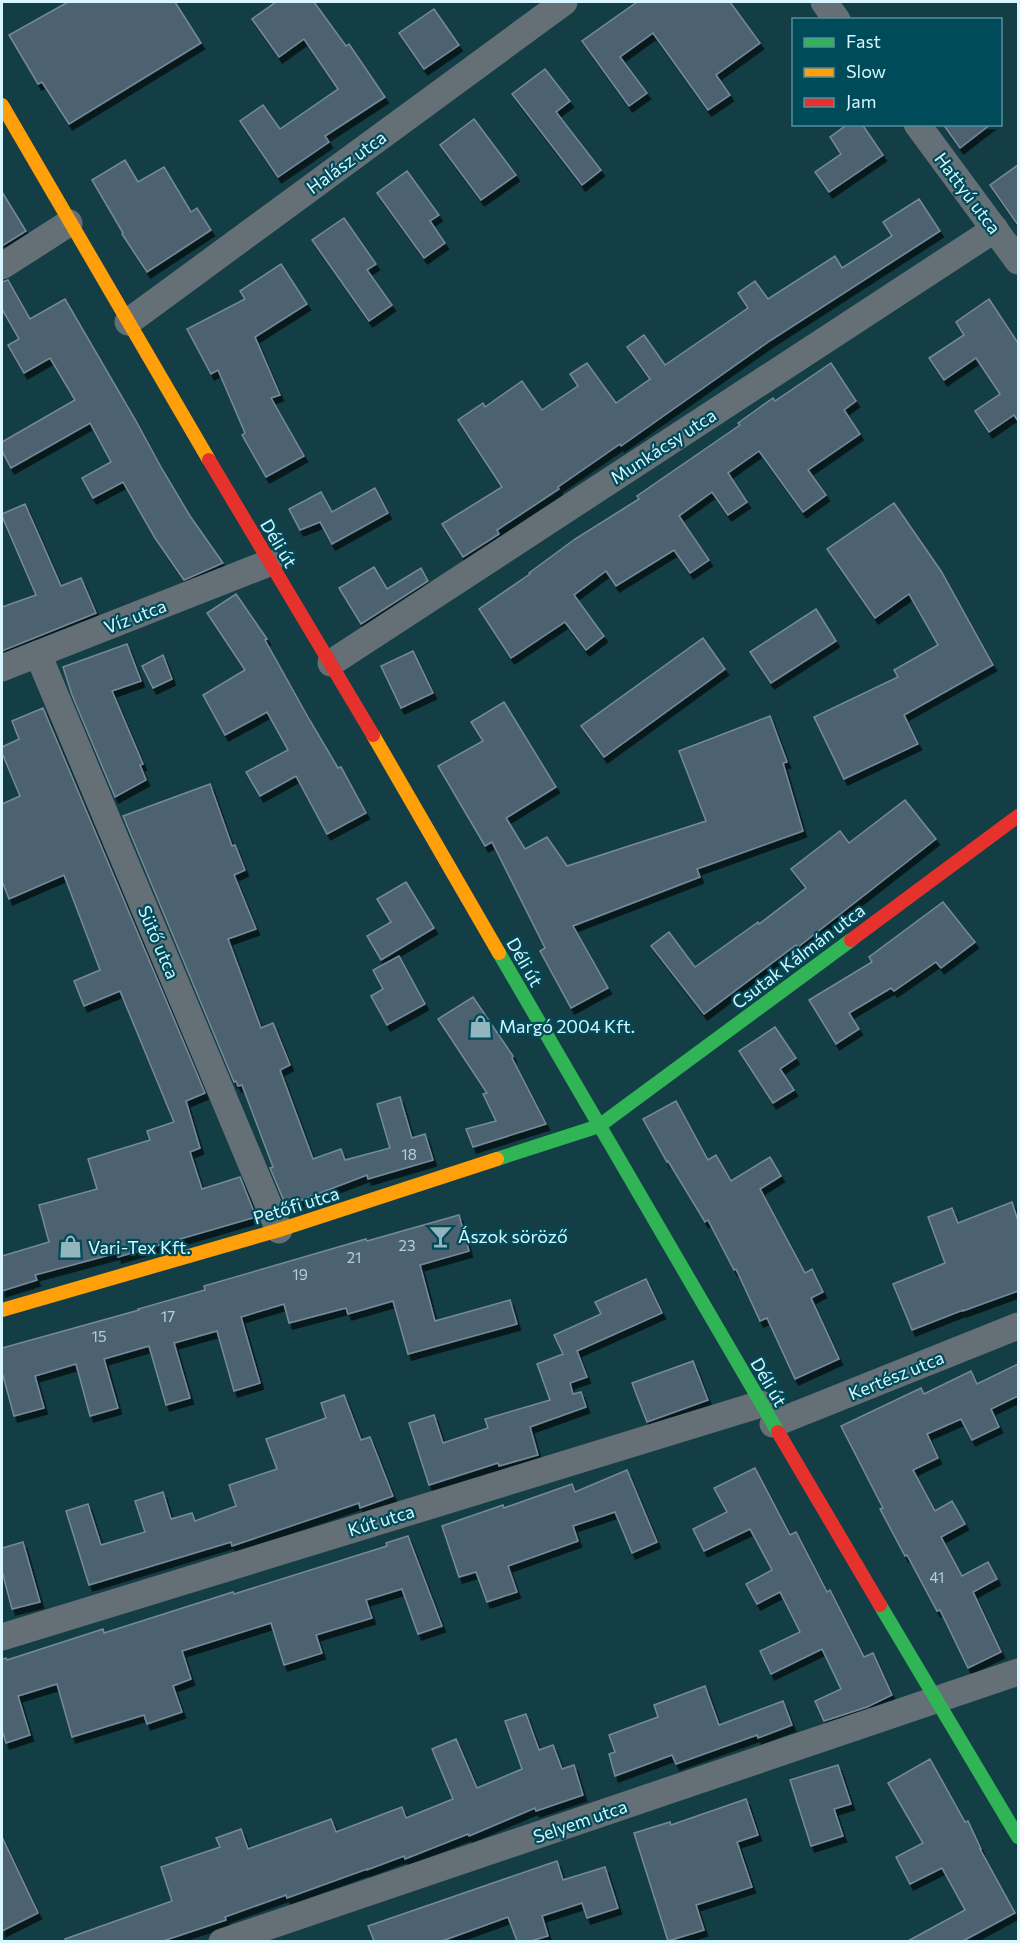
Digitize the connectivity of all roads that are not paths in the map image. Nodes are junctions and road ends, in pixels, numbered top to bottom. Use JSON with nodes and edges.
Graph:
{"nodes":[{"id":1,"x":564,"y":2,"type":"edge"},
{"id":2,"x":824,"y":2,"type":"edge"},
{"id":3,"x":836,"y":18,"type":"edge"},
{"id":4,"x":2,"y":105,"type":"edge"},
{"id":5,"x":918,"y":126,"type":"edge"},
{"id":6,"x":69,"y":223,"type":"junction"},
{"id":7,"x":995,"y":229,"type":"junction"},
{"id":8,"x":1018,"y":261,"type":"edge"},
{"id":9,"x":2,"y":266,"type":"edge"},
{"id":10,"x":128,"y":322,"type":"junction"},
{"id":11,"x":269,"y":563,"type":"junction"},
{"id":12,"x":38,"y":654,"type":"junction"},
{"id":13,"x":331,"y":663,"type":"junction"},
{"id":14,"x":2,"y":668,"type":"edge"},
{"id":15,"x":1018,"y":816,"type":"edge"},
{"id":16,"x":600,"y":1126,"type":"junction"},
{"id":17,"x":279,"y":1230,"type":"junction"},
{"id":18,"x":2,"y":1310,"type":"edge"},
{"id":19,"x":1018,"y":1326,"type":"edge"},
{"id":20,"x":767,"y":1414,"type":"junction"},
{"id":21,"x":2,"y":1636,"type":"edge"},
{"id":22,"x":1018,"y":1672,"type":"edge"},
{"id":23,"x":938,"y":1700,"type":"junction"},
{"id":24,"x":1018,"y":1837,"type":"edge"},
{"id":25,"x":222,"y":1941,"type":"edge"}],
"edges":[{"from":1,"to":10,"type":"street","name":"Halász utca"},
{"from":2,"to":3,"type":"street"},
{"from":4,"to":6,"type":"street","name":"Déli út"},
{"from":5,"to":7,"type":"street","name":"Hattyú utca"},
{"from":6,"to":9,"type":"street"},
{"from":6,"to":10,"type":"street","name":"Déli út"},
{"from":7,"to":8,"type":"street","name":"Hattyú utca"},
{"from":7,"to":13,"type":"street","name":"Munkácsy utca"},
{"from":10,"to":11,"type":"street","name":"Déli út"},
{"from":11,"to":12,"type":"street","name":"Víz utca"},
{"from":11,"to":13,"type":"street","name":"Déli út"},
{"from":12,"to":14,"type":"street","name":"Víz utca"},
{"from":12,"to":17,"type":"street","name":"Sütő utca"},
{"from":13,"to":16,"type":"street","name":"Déli út"},
{"from":15,"to":16,"type":"street","name":"Csutak Kálmán utca"},
{"from":16,"to":17,"type":"street","name":"Petőfi utca"},
{"from":16,"to":20,"type":"street","name":"Déli út"},
{"from":17,"to":18,"type":"street","name":"Petőfi utca"},
{"from":19,"to":20,"type":"street","name":"Kertész utca"},
{"from":20,"to":21,"type":"street","name":"Kút utca"},
{"from":20,"to":23,"type":"street","name":"Déli út"},
{"from":22,"to":23,"type":"street","name":"Selyem utca"},
{"from":23,"to":24,"type":"street","name":"Déli út"},
{"from":23,"to":25,"type":"street","name":"Selyem utca"}]}
